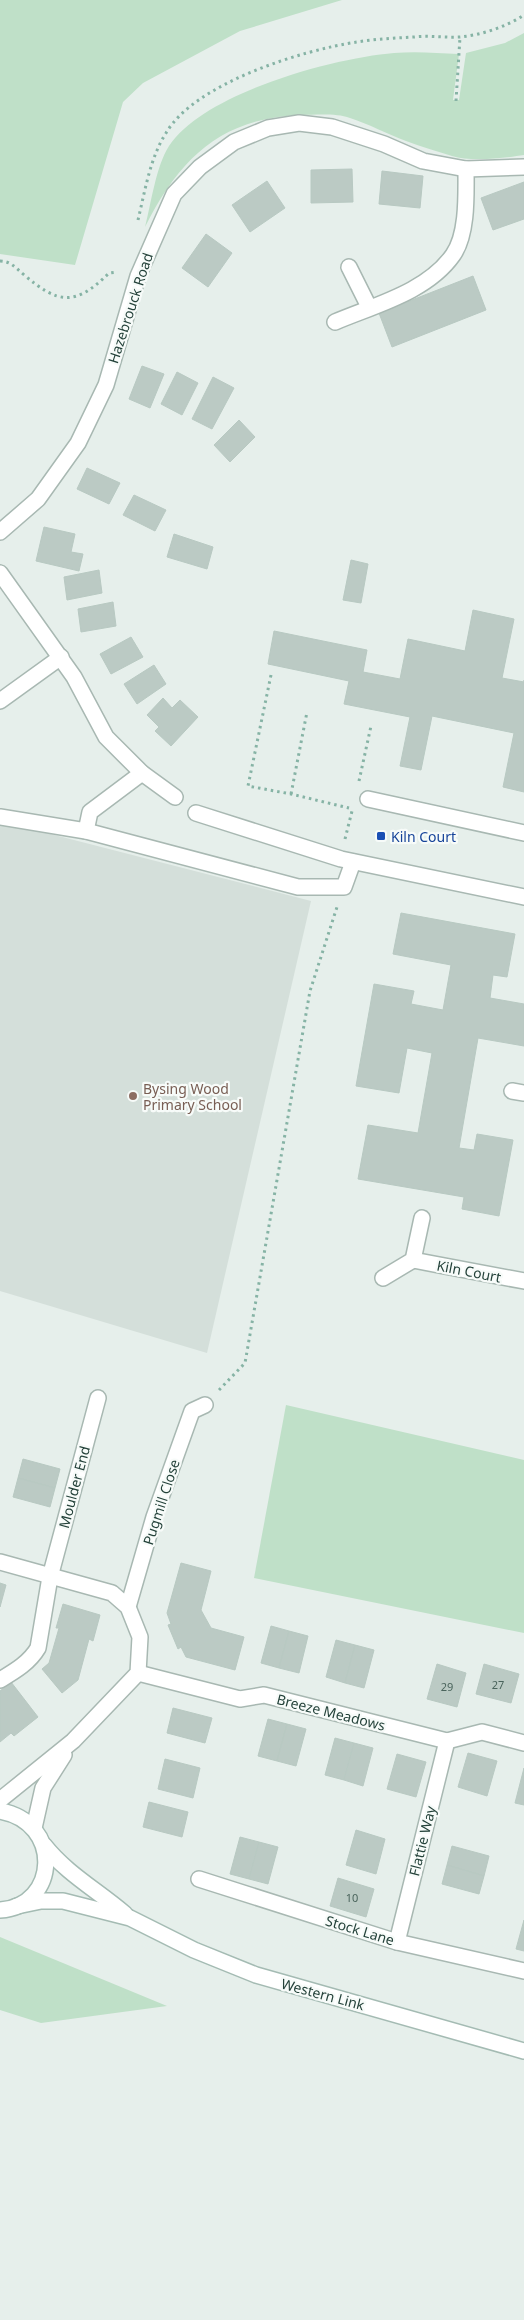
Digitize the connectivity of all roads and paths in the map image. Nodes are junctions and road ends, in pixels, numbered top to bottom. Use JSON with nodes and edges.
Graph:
{"nodes":[{"id":1,"x":524,"y":15,"type":"edge"},
{"id":2,"x":460,"y":37,"type":"junction"},
{"id":3,"x":456,"y":100,"type":"dead end"},
{"id":4,"x":524,"y":167,"type":"edge"},
{"id":5,"x":466,"y":169,"type":"junction"},
{"id":6,"x":136,"y":227,"type":"dead end"},
{"id":7,"x":0,"y":261,"type":"edge"},
{"id":8,"x":349,"y":267,"type":"dead end"},
{"id":9,"x":138,"y":276,"type":"junction"},
{"id":10,"x":369,"y":307,"type":"junction"},
{"id":11,"x":335,"y":322,"type":"dead end"},
{"id":12,"x":0,"y":532,"type":"edge"},
{"id":13,"x":0,"y":573,"type":"edge"},
{"id":14,"x":61,"y":658,"type":"junction"},
{"id":15,"x":271,"y":674,"type":"dead end"},
{"id":16,"x":0,"y":701,"type":"edge"},
{"id":17,"x":307,"y":712,"type":"dead end"},
{"id":18,"x":142,"y":773,"type":"junction"},
{"id":19,"x":292,"y":794,"type":"junction"},
{"id":20,"x":175,"y":797,"type":"dead end"},
{"id":21,"x":368,"y":799,"type":"dead end"},
{"id":22,"x":352,"y":809,"type":"dead end"},
{"id":23,"x":196,"y":813,"type":"dead end"},
{"id":24,"x":0,"y":817,"type":"edge"},
{"id":25,"x":86,"y":831,"type":"junction"},
{"id":26,"x":524,"y":833,"type":"edge"},
{"id":27,"x":353,"y":862,"type":"junction"},
{"id":28,"x":344,"y":887,"type":"junction"},
{"id":29,"x":524,"y":897,"type":"edge"},
{"id":30,"x":422,"y":1218,"type":"dead end"},
{"id":31,"x":413,"y":1260,"type":"junction"},
{"id":32,"x":383,"y":1278,"type":"dead end"},
{"id":33,"x":524,"y":1282,"type":"edge"},
{"id":34,"x":98,"y":1398,"type":"dead end"},
{"id":35,"x":205,"y":1405,"type":"joint"},
{"id":36,"x":0,"y":1562,"type":"edge"},
{"id":37,"x":50,"y":1577,"type":"junction"},
{"id":38,"x":128,"y":1607,"type":"junction"},
{"id":39,"x":138,"y":1673,"type":"junction"},
{"id":40,"x":0,"y":1680,"type":"edge"},
{"id":41,"x":447,"y":1740,"type":"junction"},
{"id":42,"x":73,"y":1741,"type":"junction"},
{"id":43,"x":524,"y":1743,"type":"edge"},
{"id":44,"x":0,"y":1800,"type":"edge"},
{"id":45,"x":0,"y":1811,"type":"edge"},
{"id":46,"x":34,"y":1828,"type":"junction"},
{"id":47,"x":44,"y":1844,"type":"junction"},
{"id":48,"x":199,"y":1879,"type":"dead end"},
{"id":49,"x":17,"y":1906,"type":"junction"},
{"id":50,"x":0,"y":1910,"type":"edge"},
{"id":51,"x":130,"y":1918,"type":"junction"},
{"id":52,"x":397,"y":1942,"type":"junction"},
{"id":53,"x":524,"y":1971,"type":"edge"},
{"id":54,"x":524,"y":2051,"type":"edge"}],
"edges":[{"from":1,"to":2,"type":"path"},
{"from":2,"to":3,"type":"path"},
{"from":2,"to":6,"type":"path"},
{"from":4,"to":5,"type":"street","name":"Hazebrouck Road"},
{"from":5,"to":9,"type":"street","name":"Hazebrouck Road"},
{"from":5,"to":10,"type":"street"},
{"from":7,"to":9,"type":"path"},
{"from":8,"to":10,"type":"street"},
{"from":9,"to":12,"type":"street","name":"Hazebrouck Road"},
{"from":10,"to":11,"type":"street"},
{"from":13,"to":14,"type":"street"},
{"from":14,"to":16,"type":"street"},
{"from":14,"to":18,"type":"street"},
{"from":15,"to":19,"type":"path"},
{"from":17,"to":19,"type":"path"},
{"from":18,"to":20,"type":"street"},
{"from":18,"to":25,"type":"street"},
{"from":19,"to":22,"type":"path"},
{"from":21,"to":26,"type":"street"},
{"from":23,"to":27,"type":"street"},
{"from":24,"to":25,"type":"street"},
{"from":25,"to":28,"type":"street"},
{"from":27,"to":28,"type":"street"},
{"from":27,"to":29,"type":"street"},
{"from":28,"to":35,"type":"path"},
{"from":30,"to":31,"type":"street"},
{"from":31,"to":32,"type":"street"},
{"from":31,"to":33,"type":"street","name":"Kiln Court"},
{"from":34,"to":37,"type":"street","name":"Moulder End"},
{"from":35,"to":38,"type":"street","name":"Pugmill Close"},
{"from":36,"to":37,"type":"street"},
{"from":37,"to":38,"type":"street"},
{"from":37,"to":40,"type":"street","name":"Moulder End"},
{"from":38,"to":39,"type":"street"},
{"from":39,"to":41,"type":"street","name":"Breeze Meadows"},
{"from":39,"to":42,"type":"street"},
{"from":41,"to":43,"type":"street","name":"Breeze Meadows"},
{"from":41,"to":52,"type":"street","name":"Flattie Way"},
{"from":42,"to":44,"type":"street"},
{"from":42,"to":46,"type":"street"},
{"from":45,"to":46,"type":"street"},
{"from":46,"to":47,"type":"street","name":"Western Link"},
{"from":47,"to":49,"type":"street"},
{"from":47,"to":51,"type":"street","name":"Western Link"},
{"from":48,"to":52,"type":"street","name":"Stock Lane"},
{"from":49,"to":50,"type":"street","name":"Western Link"},
{"from":49,"to":51,"type":"street","name":"Western Link"},
{"from":51,"to":54,"type":"street","name":"Western Link"},
{"from":52,"to":53,"type":"street","name":"Stock Lane"}]}
